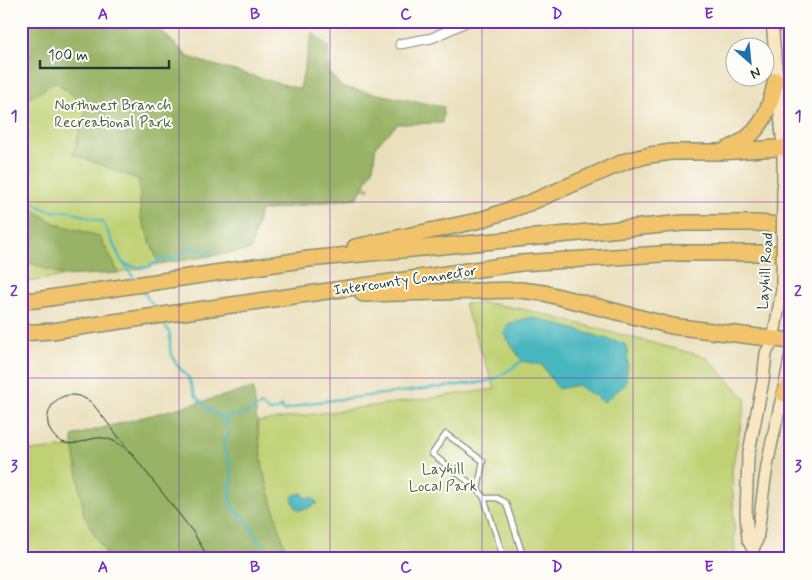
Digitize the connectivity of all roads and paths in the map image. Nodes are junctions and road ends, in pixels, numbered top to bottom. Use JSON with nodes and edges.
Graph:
{"nodes":[{"id":1,"x":468,"y":21,"type":"edge"},
{"id":2,"x":772,"y":21,"type":"edge"},
{"id":3,"x":400,"y":44,"type":"dead end"},
{"id":4,"x":776,"y":80,"type":"junction"},
{"id":5,"x":787,"y":148,"type":"edge"},
{"id":6,"x":721,"y":152,"type":"junction"},
{"id":7,"x":791,"y":226,"type":"edge"},
{"id":8,"x":791,"y":253,"type":"edge"},
{"id":9,"x":308,"y":259,"type":"junction"},
{"id":10,"x":294,"y":296,"type":"junction"},
{"id":11,"x":29,"y":301,"type":"edge"},
{"id":12,"x":21,"y":333,"type":"edge"},
{"id":13,"x":773,"y":340,"type":"junction"},
{"id":14,"x":791,"y":341,"type":"edge"},
{"id":15,"x":791,"y":352,"type":"edge"},
{"id":16,"x":787,"y":388,"type":"edge"},
{"id":17,"x":478,"y":489,"type":"junction"},
{"id":18,"x":484,"y":498,"type":"junction"},
{"id":19,"x":753,"y":554,"type":"edge"},
{"id":20,"x":791,"y":558,"type":"edge"},
{"id":21,"x":504,"y":559,"type":"edge"},
{"id":22,"x":524,"y":559,"type":"edge"},
{"id":23,"x":782,"y":559,"type":"edge"}],
"edges":[{"from":1,"to":3,"type":"street"},
{"from":2,"to":4,"type":"main road","name":"Layhill Road"},
{"from":4,"to":5,"type":"main road","name":"Layhill Road"},
{"from":4,"to":6,"type":"highway"},
{"from":5,"to":6,"type":"highway"},
{"from":5,"to":13,"type":"main road","name":"Layhill Road","bridge":true},
{"from":6,"to":9,"type":"highway"},
{"from":7,"to":9,"type":"highway","name":"Intercounty Connector"},
{"from":8,"to":10,"type":"highway","name":"Intercounty Connector"},
{"from":9,"to":11,"type":"highway","name":"Intercounty Connector"},
{"from":10,"to":12,"type":"highway","name":"Intercounty Connector"},
{"from":10,"to":13,"type":"highway"},
{"from":13,"to":14,"type":"highway"},
{"from":13,"to":19,"type":"main road","name":"Layhill Road"},
{"from":15,"to":16,"type":"main road","name":"Layhill Road"},
{"from":16,"to":19,"type":"main road","name":"Layhill Road"},
{"from":17,"to":17,"type":"lane"},
{"from":17,"to":18,"type":"lane"},
{"from":18,"to":21,"type":"lane"},
{"from":18,"to":22,"type":"lane"},
{"from":20,"to":23,"type":"street"}]}
